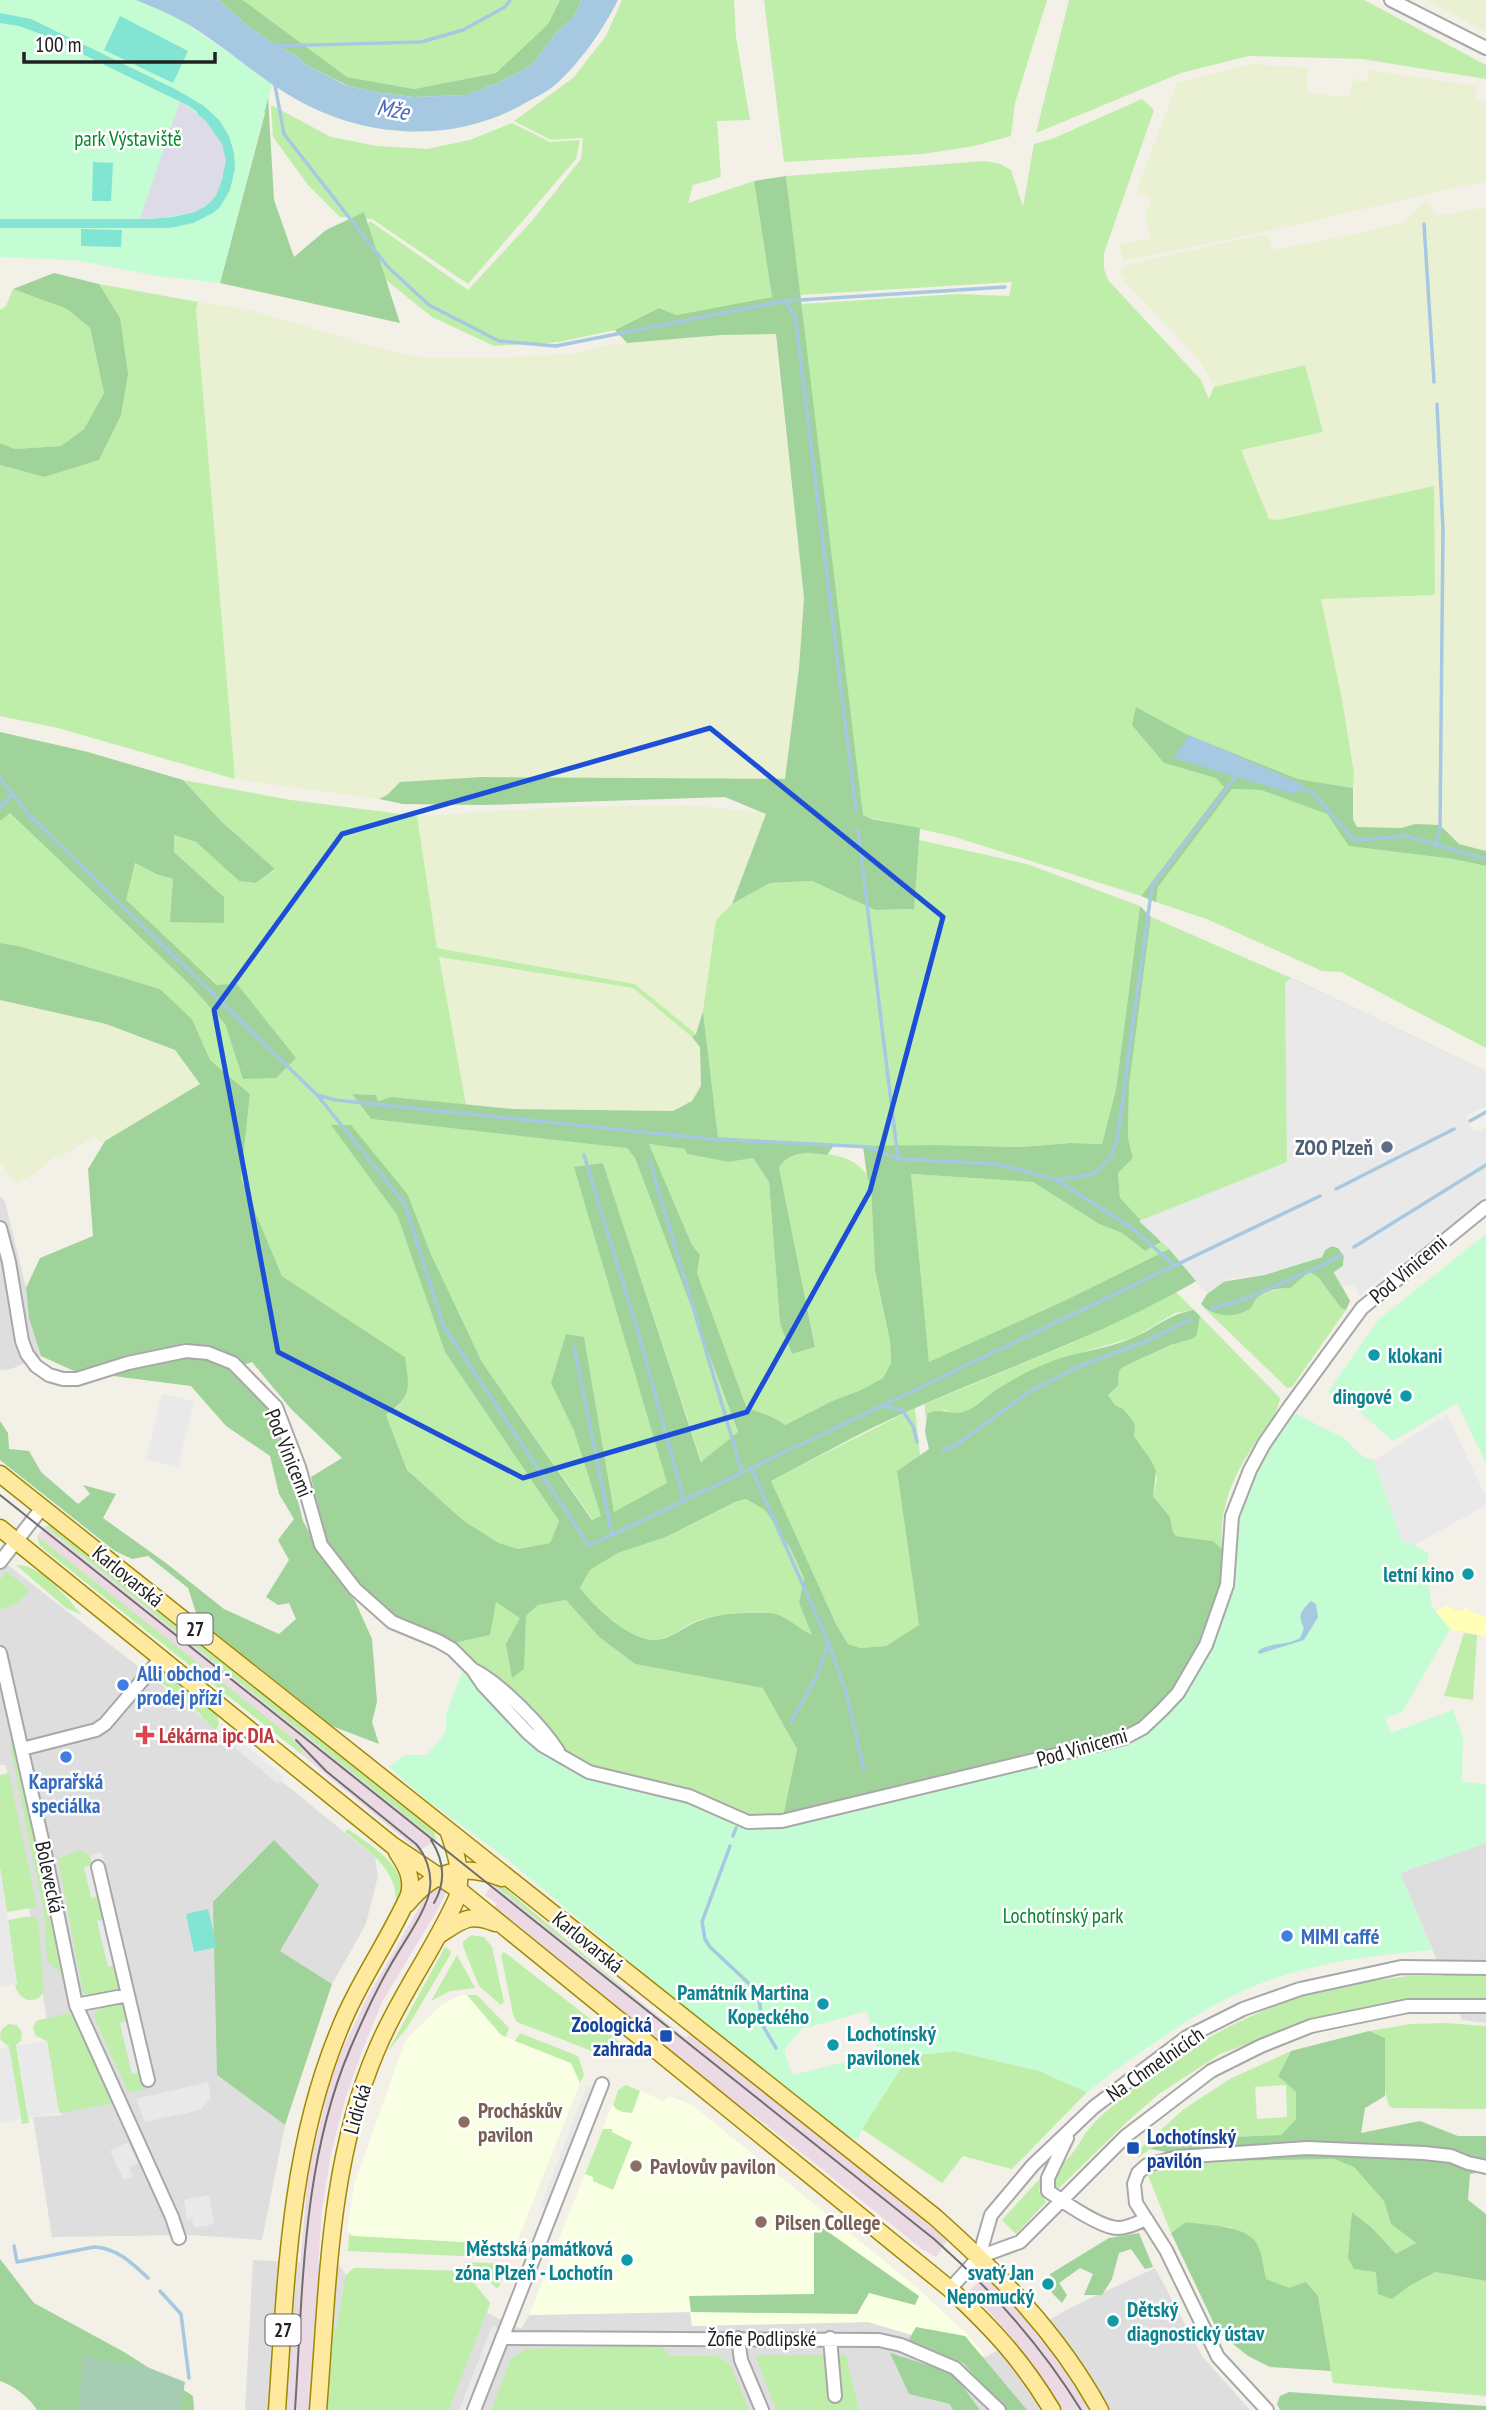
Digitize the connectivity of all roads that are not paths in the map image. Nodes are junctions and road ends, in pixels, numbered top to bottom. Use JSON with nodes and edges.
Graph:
{"nodes":[{"id":1,"x":1391,"y":0,"type":"edge"},
{"id":2,"x":1486,"y":48,"type":"edge"},
{"id":3,"x":1486,"y":1207,"type":"edge"},
{"id":4,"x":0,"y":1228,"type":"edge"},
{"id":5,"x":0,"y":1474,"type":"edge"},
{"id":6,"x":42,"y":1508,"type":"junction"},
{"id":7,"x":0,"y":1528,"type":"edge"},
{"id":8,"x":16,"y":1541,"type":"junction"},
{"id":9,"x":0,"y":1562,"type":"edge"},
{"id":10,"x":0,"y":1653,"type":"edge"},
{"id":11,"x":162,"y":1657,"type":"junction"},
{"id":12,"x":5,"y":1691,"type":"edge"},
{"id":13,"x":22,"y":1749,"type":"junction"},
{"id":14,"x":449,"y":1830,"type":"junction"},
{"id":15,"x":392,"y":1845,"type":"junction"},
{"id":16,"x":98,"y":1867,"type":"dead end"},
{"id":17,"x":459,"y":1870,"type":"junction"},
{"id":18,"x":431,"y":1872,"type":"junction"},
{"id":19,"x":512,"y":1882,"type":"junction"},
{"id":20,"x":459,"y":1891,"type":"junction"},
{"id":21,"x":399,"y":1914,"type":"junction"},
{"id":22,"x":507,"y":1928,"type":"junction"},
{"id":23,"x":437,"y":1936,"type":"junction"},
{"id":24,"x":1486,"y":1968,"type":"edge"},
{"id":25,"x":128,"y":1995,"type":"junction"},
{"id":26,"x":76,"y":2005,"type":"junction"},
{"id":27,"x":1486,"y":2006,"type":"edge"},
{"id":28,"x":148,"y":2080,"type":"dead end"},
{"id":29,"x":602,"y":2084,"type":"dead end"},
{"id":30,"x":1073,"y":2128,"type":"junction"},
{"id":31,"x":1486,"y":2167,"type":"edge"},
{"id":32,"x":1063,"y":2201,"type":"junction"},
{"id":33,"x":1146,"y":2219,"type":"junction"},
{"id":34,"x":179,"y":2238,"type":"dead end"},
{"id":35,"x":979,"y":2257,"type":"junction"},
{"id":36,"x":950,"y":2288,"type":"junction"},
{"id":37,"x":502,"y":2338,"type":"junction"},
{"id":38,"x":738,"y":2338,"type":"junction"},
{"id":39,"x":830,"y":2338,"type":"junction"},
{"id":40,"x":835,"y":2396,"type":"dead end"},
{"id":41,"x":277,"y":2410,"type":"edge"},
{"id":42,"x":318,"y":2410,"type":"edge"},
{"id":43,"x":474,"y":2410,"type":"edge"},
{"id":44,"x":762,"y":2410,"type":"edge"},
{"id":45,"x":999,"y":2410,"type":"edge"},
{"id":46,"x":1052,"y":2410,"type":"edge"},
{"id":47,"x":1100,"y":2410,"type":"edge"},
{"id":48,"x":1267,"y":2410,"type":"edge"}],
"edges":[{"from":1,"to":2,"type":"street"},
{"from":3,"to":4,"type":"street","name":"Pod Vinicemi"},
{"from":5,"to":6,"type":"main road","name":"Karlovarská","number":"27"},
{"from":6,"to":8,"type":"street"},
{"from":6,"to":14,"type":"main road","name":"Karlovarská","number":"27"},
{"from":7,"to":8,"type":"main road","name":"Karlovarská","number":"27"},
{"from":8,"to":9,"type":"street"},
{"from":8,"to":11,"type":"main road","name":"Karlovarská","number":"27"},
{"from":10,"to":12,"type":"street","name":"Bolevecká"},
{"from":11,"to":13,"type":"street"},
{"from":11,"to":15,"type":"main road","name":"Karlovarská","number":"27"},
{"from":12,"to":13,"type":"street","name":"Bolevecká"},
{"from":13,"to":26,"type":"street","name":"Bolevecká"},
{"from":14,"to":17,"type":"main road","name":"Lidická","number":"27"},
{"from":14,"to":19,"type":"main road","name":"Karlovarská"},
{"from":15,"to":18,"type":"main road","name":"Karlovarská","number":"27"},
{"from":15,"to":21,"type":"main road","name":"Karlovarská"},
{"from":16,"to":25,"type":"street"},
{"from":17,"to":18,"type":"main road"},
{"from":17,"to":19,"type":"main road"},
{"from":17,"to":20,"type":"main road","name":"Lidická","number":"27"},
{"from":18,"to":20,"type":"main road","name":"Karlovarská"},
{"from":18,"to":21,"type":"main road"},
{"from":19,"to":35,"type":"main road","name":"Karlovarská"},
{"from":20,"to":22,"type":"main road","name":"Karlovarská"},
{"from":20,"to":23,"type":"main road","name":"Lidická","number":"27"},
{"from":21,"to":41,"type":"main road","name":"Lidická","number":"27"},
{"from":22,"to":23,"type":"main road"},
{"from":22,"to":36,"type":"main road","name":"Karlovarská"},
{"from":23,"to":42,"type":"main road","name":"Lidická","number":"27"},
{"from":24,"to":30,"type":"street","name":"Na Chmelnicích"},
{"from":25,"to":26,"type":"street"},
{"from":25,"to":28,"type":"street"},
{"from":26,"to":34,"type":"street","name":"Bolevecká"},
{"from":27,"to":32,"type":"street","name":"Na Chmelnicích"},
{"from":29,"to":37,"type":"street"},
{"from":30,"to":32,"type":"street"},
{"from":30,"to":35,"type":"street","name":"Na Chmelnicích"},
{"from":31,"to":33,"type":"street"},
{"from":32,"to":33,"type":"street"},
{"from":32,"to":35,"type":"street","name":"Na Chmelnicích"},
{"from":33,"to":48,"type":"street"},
{"from":35,"to":36,"type":"street","name":"Na Chmelnicích"},
{"from":35,"to":47,"type":"main road","name":"Karlovarská"},
{"from":36,"to":46,"type":"main road","name":"Karlovarská"},
{"from":37,"to":38,"type":"street","name":"Žofie Podlipské"},
{"from":37,"to":43,"type":"street"},
{"from":38,"to":39,"type":"street","name":"Žofie Podlipské"},
{"from":38,"to":44,"type":"street"},
{"from":39,"to":40,"type":"street"},
{"from":39,"to":45,"type":"street","name":"Žofie Podlipské"}]}
